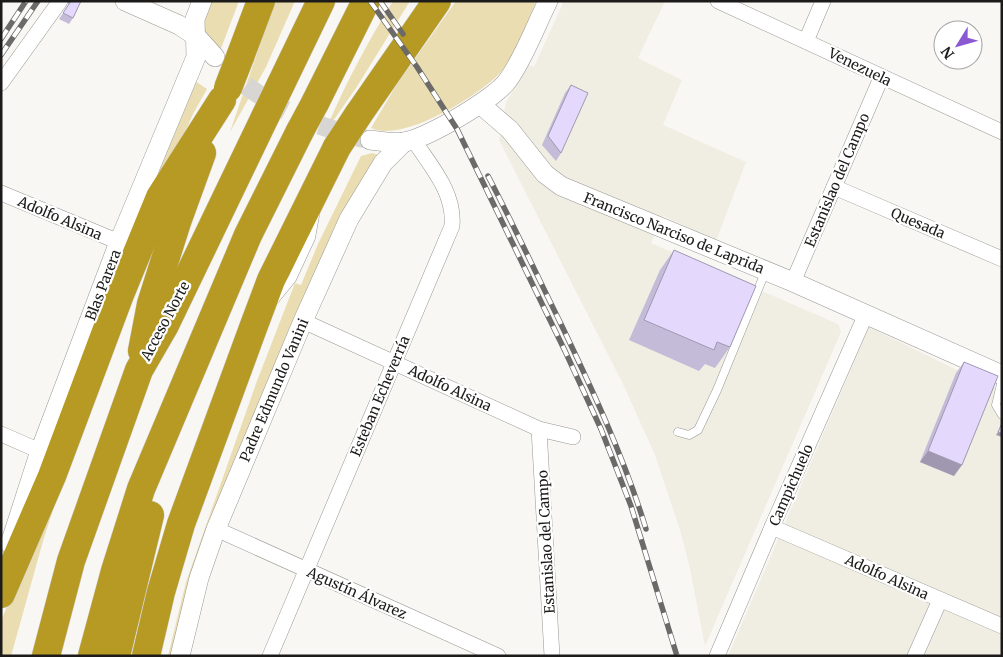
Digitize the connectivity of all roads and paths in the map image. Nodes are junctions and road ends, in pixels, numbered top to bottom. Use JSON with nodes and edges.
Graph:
{"nodes":[{"id":1,"x":60,"y":1,"type":"edge"},
{"id":2,"x":125,"y":1,"type":"edge"},
{"id":3,"x":202,"y":1,"type":"edge"},
{"id":4,"x":261,"y":1,"type":"edge"},
{"id":5,"x":321,"y":1,"type":"edge"},
{"id":6,"x":366,"y":1,"type":"edge"},
{"id":7,"x":377,"y":1,"type":"edge"},
{"id":8,"x":425,"y":1,"type":"edge"},
{"id":9,"x":437,"y":1,"type":"edge"},
{"id":10,"x":548,"y":1,"type":"edge"},
{"id":11,"x":718,"y":1,"type":"edge"},
{"id":12,"x":823,"y":1,"type":"edge"},
{"id":13,"x":197,"y":37,"type":"junction"},
{"id":14,"x":806,"y":41,"type":"junction"},
{"id":15,"x":407,"y":43,"type":"junction"},
{"id":16,"x":343,"y":50,"type":"junction"},
{"id":17,"x":227,"y":57,"type":"junction"},
{"id":18,"x":881,"y":78,"type":"junction"},
{"id":19,"x":1,"y":83,"type":"edge"},
{"id":20,"x":225,"y":94,"type":"junction"},
{"id":21,"x":480,"y":104,"type":"junction"},
{"id":22,"x":1002,"y":132,"type":"edge"},
{"id":23,"x":370,"y":140,"type":"tunnel mouth"},
{"id":24,"x":409,"y":141,"type":"junction"},
{"id":25,"x":834,"y":187,"type":"junction"},
{"id":26,"x":1,"y":193,"type":"edge"},
{"id":27,"x":119,"y":242,"type":"junction"},
{"id":28,"x":1002,"y":259,"type":"edge"},
{"id":29,"x":766,"y":270,"type":"junction"},
{"id":30,"x":794,"y":282,"type":"junction"},
{"id":31,"x":866,"y":314,"type":"junction"},
{"id":32,"x":303,"y":321,"type":"junction"},
{"id":33,"x":394,"y":363,"type":"junction"},
{"id":34,"x":139,"y":370,"type":"junction"},
{"id":35,"x":1002,"y":375,"type":"edge"},
{"id":36,"x":1002,"y":380,"type":"edge"},
{"id":37,"x":178,"y":402,"type":"junction"},
{"id":38,"x":1002,"y":415,"type":"edge"},
{"id":39,"x":539,"y":429,"type":"junction"},
{"id":40,"x":678,"y":432,"type":"dead end"},
{"id":41,"x":1,"y":434,"type":"edge"},
{"id":42,"x":573,"y":437,"type":"dead end"},
{"id":43,"x":40,"y":451,"type":"junction"},
{"id":44,"x":772,"y":527,"type":"junction"},
{"id":45,"x":216,"y":529,"type":"junction"},
{"id":46,"x":306,"y":570,"type":"junction"},
{"id":47,"x":1,"y":572,"type":"edge"},
{"id":48,"x":1,"y":594,"type":"edge"},
{"id":49,"x":940,"y":600,"type":"junction"},
{"id":50,"x":1002,"y":626,"type":"edge"},
{"id":51,"x":46,"y":656,"type":"edge"},
{"id":52,"x":92,"y":656,"type":"edge"},
{"id":53,"x":116,"y":656,"type":"edge"},
{"id":54,"x":146,"y":656,"type":"edge"},
{"id":55,"x":180,"y":656,"type":"edge"},
{"id":56,"x":270,"y":656,"type":"edge"},
{"id":57,"x":498,"y":656,"type":"edge"},
{"id":58,"x":552,"y":656,"type":"edge"},
{"id":59,"x":717,"y":656,"type":"edge"},
{"id":60,"x":915,"y":656,"type":"edge"}],
"edges":[{"from":1,"to":19,"type":"street"},
{"from":2,"to":13,"type":"street"},
{"from":3,"to":13,"type":"street","name":"Blas Parera"},
{"from":4,"to":17,"type":"highway"},
{"from":5,"to":34,"type":"highway","name":"Acceso Norte","bridge":true},
{"from":6,"to":16,"type":"highway"},
{"from":7,"to":16,"type":"highway"},
{"from":8,"to":15,"type":"highway"},
{"from":9,"to":15,"type":"highway"},
{"from":10,"to":21,"type":"street"},
{"from":11,"to":14,"type":"street","name":"Venezuela"},
{"from":12,"to":14,"type":"street"},
{"from":13,"to":17,"type":"street"},
{"from":13,"to":27,"type":"street","name":"Blas Parera"},
{"from":14,"to":18,"type":"street","name":"Venezuela"},
{"from":15,"to":54,"type":"highway","bridge":true},
{"from":16,"to":37,"type":"highway","bridge":true},
{"from":17,"to":20,"type":"highway","bridge":true},
{"from":18,"to":22,"type":"street","name":"Venezuela"},
{"from":18,"to":25,"type":"street","name":"Estanislao del Campo"},
{"from":20,"to":34,"type":"highway"},
{"from":20,"to":48,"type":"highway"},
{"from":21,"to":24,"type":"street"},
{"from":21,"to":29,"type":"street","name":"Francisco Narciso de Laprida"},
{"from":23,"to":24,"type":"street"},
{"from":24,"to":32,"type":"street","name":"Padre Edmundo Vanini"},
{"from":24,"to":33,"type":"street","name":"Esteban Echeverría"},
{"from":25,"to":28,"type":"street","name":"Quesada"},
{"from":25,"to":30,"type":"street","name":"Estanislao del Campo"},
{"from":26,"to":27,"type":"street","name":"Adolfo Alsina"},
{"from":27,"to":43,"type":"street","name":"Blas Parera"},
{"from":29,"to":30,"type":"street","name":"Francisco Narciso de Laprida"},
{"from":29,"to":40,"type":"lane"},
{"from":30,"to":31,"type":"street","name":"Francisco Narciso de Laprida"},
{"from":31,"to":35,"type":"street","name":"Francisco Narciso de Laprida"},
{"from":31,"to":44,"type":"street","name":"Campichuelo"},
{"from":32,"to":33,"type":"street","name":"Adolfo Alsina"},
{"from":32,"to":45,"type":"street","name":"Padre Edmundo Vanini"},
{"from":33,"to":39,"type":"street","name":"Adolfo Alsina"},
{"from":33,"to":46,"type":"street","name":"Esteban Echeverría"},
{"from":34,"to":51,"type":"highway","name":"Acceso Norte"},
{"from":36,"to":38,"type":"lane"},
{"from":37,"to":52,"type":"highway"},
{"from":37,"to":53,"type":"highway"},
{"from":39,"to":42,"type":"street","name":"Adolfo Alsina"},
{"from":39,"to":58,"type":"street","name":"Estanislao del Campo"},
{"from":41,"to":43,"type":"street"},
{"from":43,"to":47,"type":"street","name":"Blas Parera"},
{"from":44,"to":49,"type":"street","name":"Adolfo Alsina"},
{"from":44,"to":59,"type":"street","name":"Campichuelo"},
{"from":45,"to":46,"type":"street","name":"Agustín Álvarez"},
{"from":45,"to":55,"type":"street","name":"Padre Edmundo Vanini"},
{"from":46,"to":56,"type":"street","name":"Esteban Echeverría"},
{"from":46,"to":57,"type":"street","name":"Agustín Álvarez"},
{"from":49,"to":50,"type":"street","name":"Adolfo Alsina"},
{"from":49,"to":60,"type":"street"}]}
